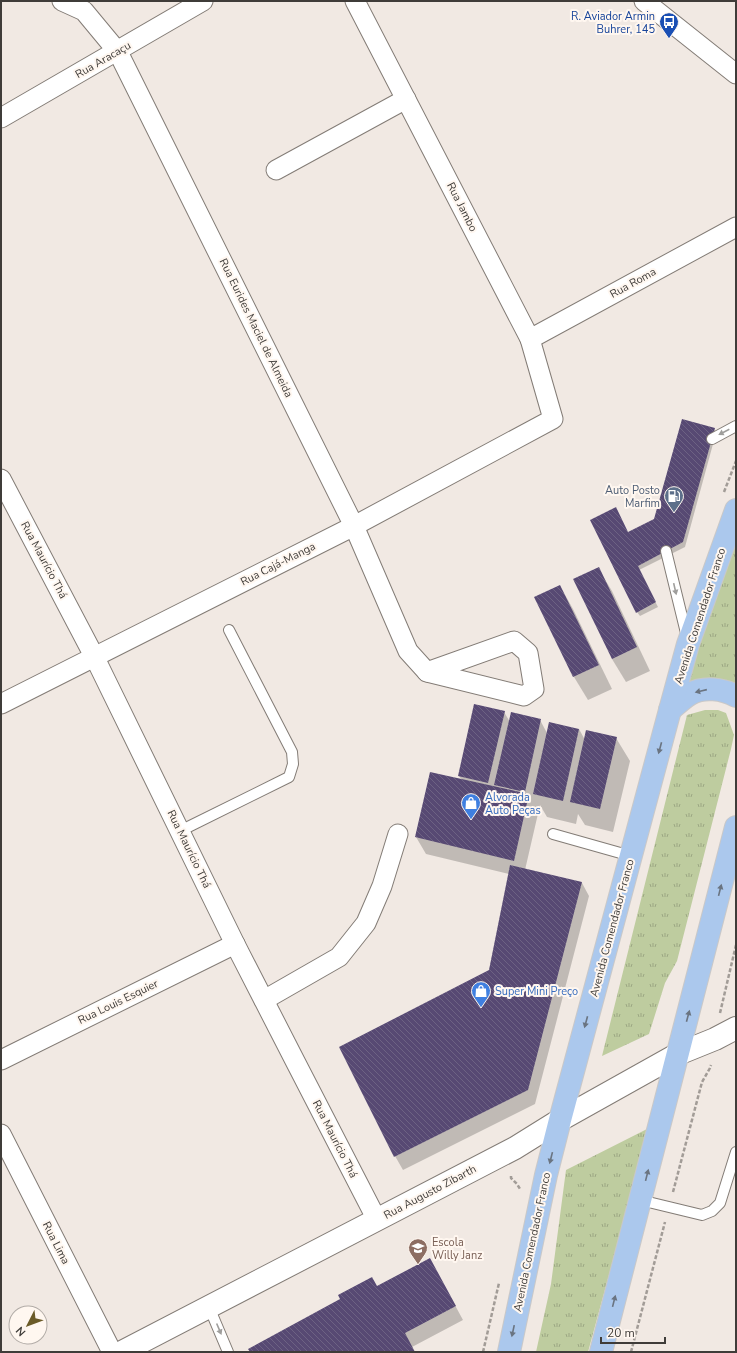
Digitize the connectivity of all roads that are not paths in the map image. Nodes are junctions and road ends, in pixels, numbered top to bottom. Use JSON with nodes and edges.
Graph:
{"nodes":[{"id":1,"x":62,"y":1,"type":"edge"},
{"id":2,"x":204,"y":1,"type":"edge"},
{"id":3,"x":355,"y":1,"type":"edge"},
{"id":4,"x":644,"y":1,"type":"edge"},
{"id":5,"x":118,"y":52,"type":"junction"},
{"id":6,"x":736,"y":74,"type":"edge"},
{"id":7,"x":406,"y":100,"type":"junction"},
{"id":8,"x":1,"y":118,"type":"edge"},
{"id":9,"x":276,"y":170,"type":"dead end"},
{"id":10,"x":736,"y":227,"type":"edge"},
{"id":11,"x":530,"y":339,"type":"junction"},
{"id":12,"x":553,"y":419,"type":"joint"},
{"id":13,"x":736,"y":426,"type":"edge"},
{"id":14,"x":712,"y":439,"type":"dead end"},
{"id":15,"x":1,"y":479,"type":"edge"},
{"id":16,"x":736,"y":510,"type":"edge"},
{"id":17,"x":354,"y":526,"type":"junction"},
{"id":18,"x":666,"y":551,"type":"dead end"},
{"id":19,"x":229,"y":630,"type":"dead end"},
{"id":20,"x":688,"y":644,"type":"junction"},
{"id":21,"x":94,"y":656,"type":"junction"},
{"id":22,"x":427,"y":672,"type":"junction"},
{"id":23,"x":736,"y":696,"type":"edge"},
{"id":24,"x":1,"y":704,"type":"edge"},
{"id":25,"x":670,"y":710,"type":"junction"},
{"id":26,"x":736,"y":827,"type":"edge"},
{"id":27,"x":180,"y":831,"type":"junction"},
{"id":28,"x":398,"y":834,"type":"dead end"},
{"id":29,"x":553,"y":834,"type":"dead end"},
{"id":30,"x":631,"y":856,"type":"junction"},
{"id":31,"x":235,"y":944,"type":"junction"},
{"id":32,"x":264,"y":1000,"type":"junction"},
{"id":33,"x":736,"y":1028,"type":"edge"},
{"id":34,"x":678,"y":1054,"type":"junction"},
{"id":35,"x":1,"y":1060,"type":"edge"},
{"id":36,"x":560,"y":1120,"type":"junction"},
{"id":37,"x":1,"y":1134,"type":"edge"},
{"id":38,"x":736,"y":1152,"type":"edge"},
{"id":39,"x":640,"y":1200,"type":"junction"},
{"id":40,"x":377,"y":1220,"type":"junction"},
{"id":41,"x":209,"y":1307,"type":"junction"},
{"id":42,"x":112,"y":1352,"type":"edge"},
{"id":43,"x":122,"y":1352,"type":"edge"},
{"id":44,"x":228,"y":1352,"type":"edge"},
{"id":45,"x":509,"y":1352,"type":"edge"},
{"id":46,"x":601,"y":1352,"type":"edge"}],
"edges":[{"from":1,"to":5,"type":"street","name":"Rua Eurides Maciel de Almeida"},
{"from":2,"to":5,"type":"street","name":"Rua Aracaçu"},
{"from":3,"to":7,"type":"street","name":"Rua Jambo"},
{"from":4,"to":6,"type":"street"},
{"from":5,"to":8,"type":"street","name":"Rua Aracaçu"},
{"from":5,"to":17,"type":"street","name":"Rua Eurides Maciel de Almeida"},
{"from":7,"to":9,"type":"street"},
{"from":7,"to":11,"type":"street","name":"Rua Jambo"},
{"from":10,"to":11,"type":"street","name":"Rua Roma"},
{"from":11,"to":12,"type":"street","name":"Rua Jambo"},
{"from":12,"to":17,"type":"street","name":"Rua Cajá-Manga"},
{"from":13,"to":14,"type":"lane","one_way":true},
{"from":15,"to":21,"type":"street","name":"Rua Maurício Thá"},
{"from":16,"to":20,"type":"highway","name":"Avenida Comendador Franco"},
{"from":17,"to":21,"type":"street","name":"Rua Cajá-Manga"},
{"from":17,"to":22,"type":"street","name":"Rua Eurides Maciel de Almeida"},
{"from":18,"to":20,"type":"lane","one_way":true},
{"from":19,"to":27,"type":"lane"},
{"from":20,"to":25,"type":"highway","name":"Avenida Comendador Franco"},
{"from":21,"to":24,"type":"street","name":"Rua Cajá-Manga"},
{"from":21,"to":27,"type":"street","name":"Rua Maurício Thá"},
{"from":22,"to":22,"type":"street"},
{"from":23,"to":25,"type":"highway","one_way":true},
{"from":25,"to":30,"type":"highway","name":"Avenida Comendador Franco","one_way":true},
{"from":34,"to":26,"type":"highway","one_way":true},
{"from":27,"to":31,"type":"street","name":"Rua Maurício Thá"},
{"from":28,"to":32,"type":"street"},
{"from":29,"to":30,"type":"lane"},
{"from":30,"to":36,"type":"highway","name":"Avenida Comendador Franco","one_way":true},
{"from":31,"to":32,"type":"street","name":"Rua Maurício Thá"},
{"from":31,"to":35,"type":"street","name":"Rua Louis Esquier"},
{"from":32,"to":40,"type":"street","name":"Rua Maurício Thá"},
{"from":33,"to":34,"type":"main road","name":"Rua Augusto Zibarth"},
{"from":34,"to":36,"type":"main road","name":"Rua Augusto Zibarth"},
{"from":39,"to":34,"type":"highway","one_way":true},
{"from":36,"to":40,"type":"main road","name":"Rua Augusto Zibarth"},
{"from":36,"to":45,"type":"highway","name":"Avenida Comendador Franco","one_way":true},
{"from":37,"to":42,"type":"street","name":"Rua Lima"},
{"from":38,"to":39,"type":"lane"},
{"from":46,"to":39,"type":"highway","one_way":true},
{"from":40,"to":41,"type":"main road","name":"Rua Augusto Zibarth"},
{"from":41,"to":43,"type":"main road","name":"Rua Augusto Zibarth"},
{"from":41,"to":44,"type":"lane","one_way":true}]}
